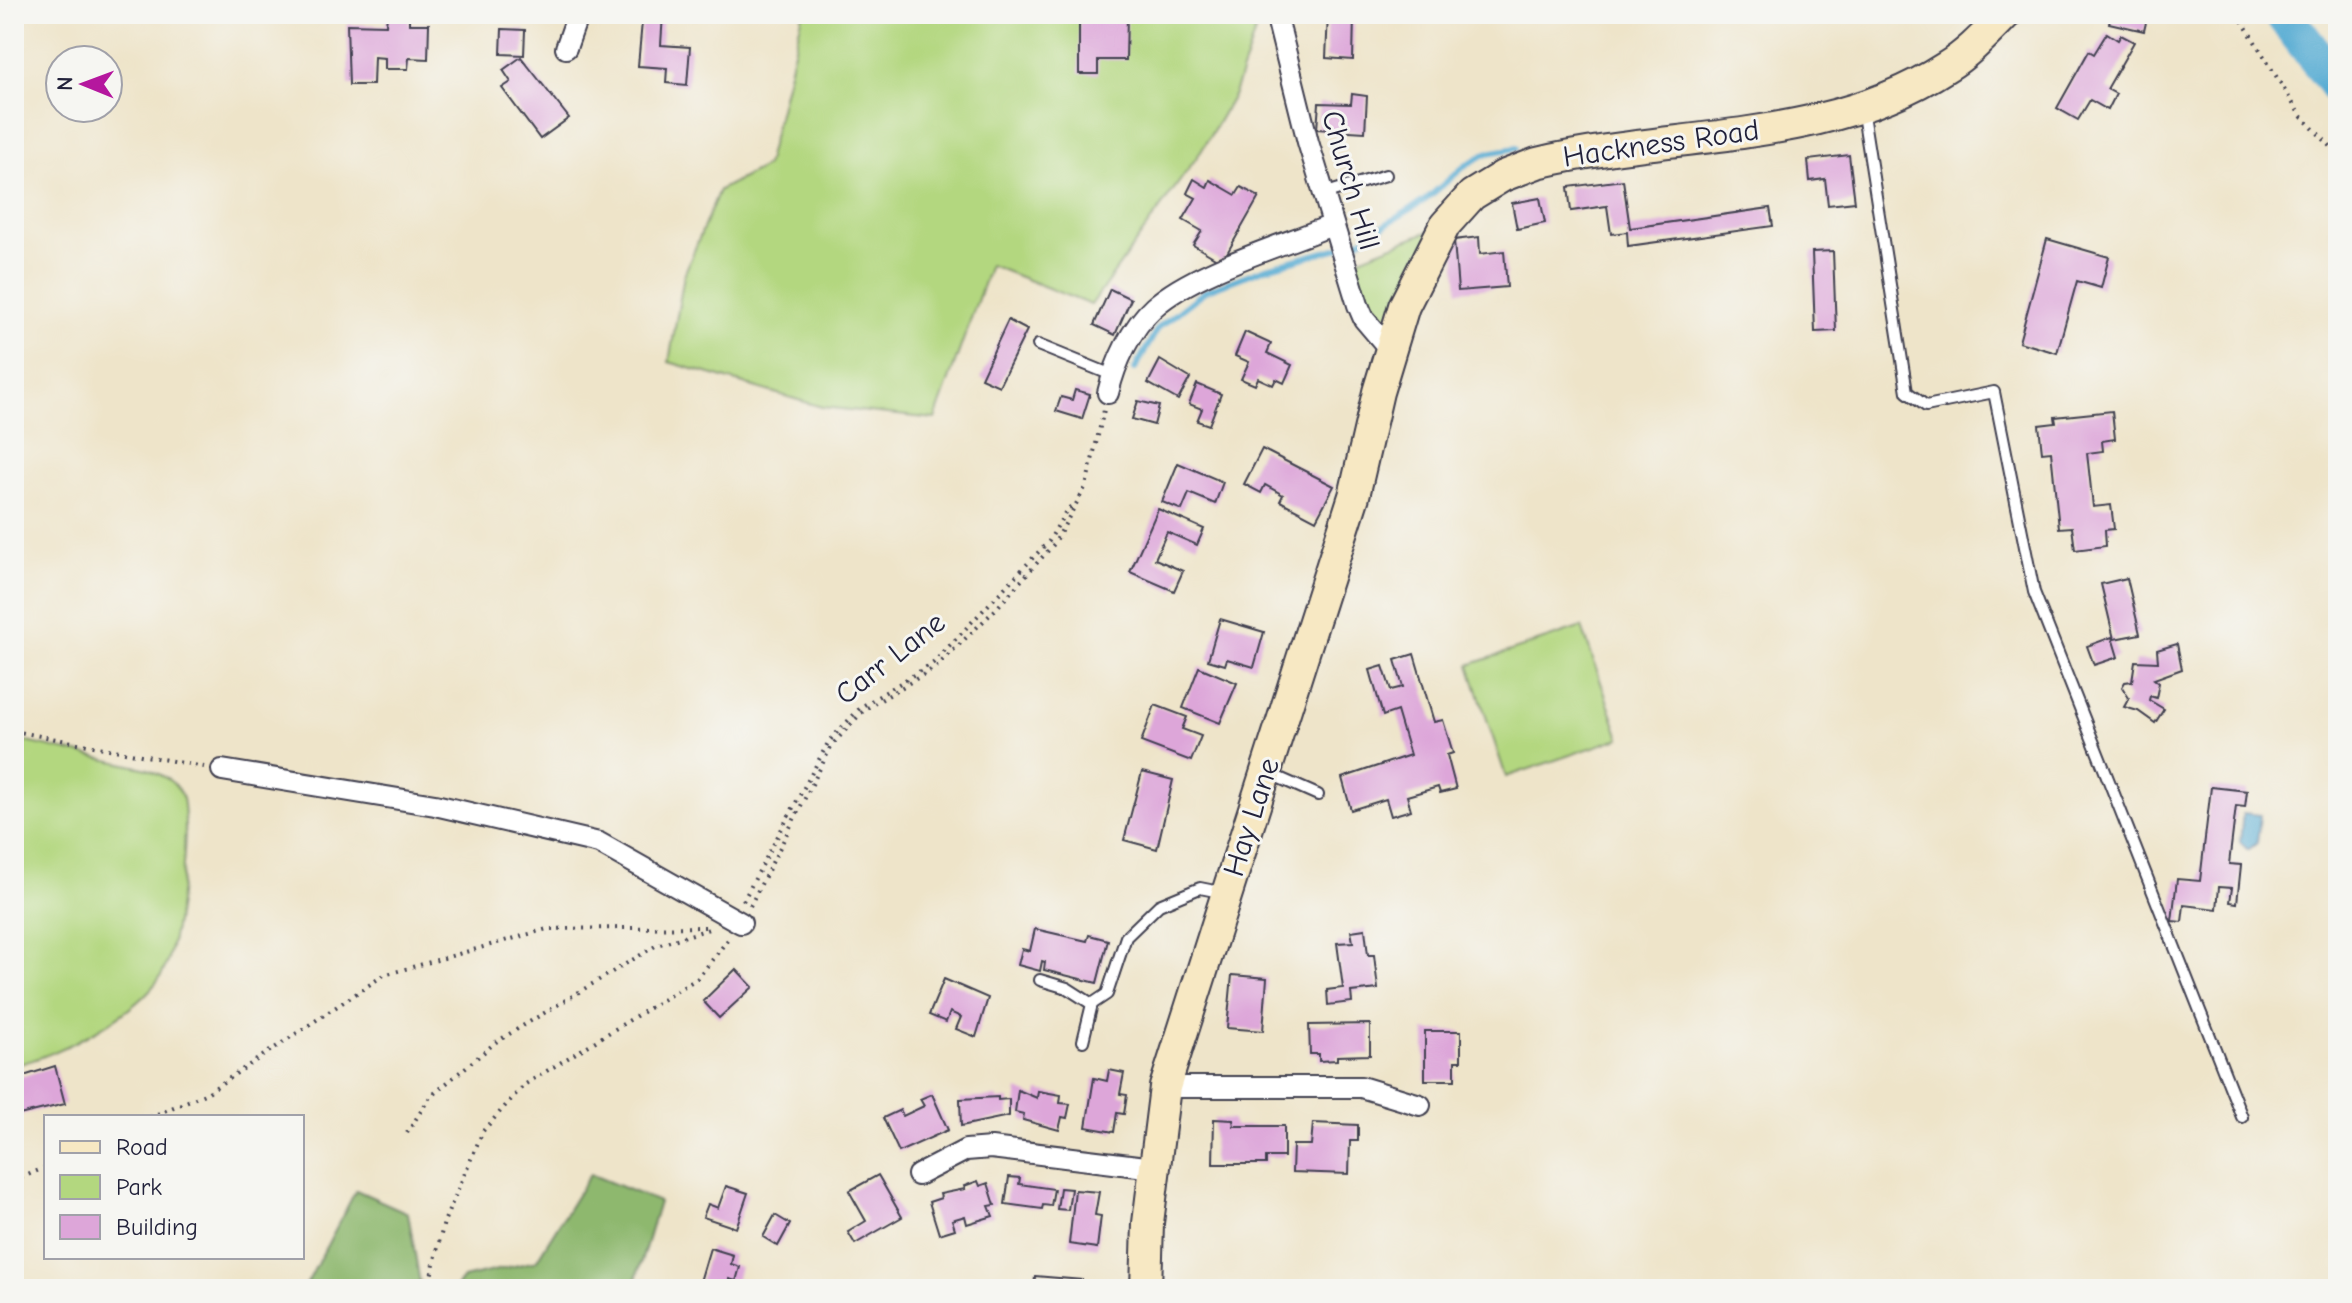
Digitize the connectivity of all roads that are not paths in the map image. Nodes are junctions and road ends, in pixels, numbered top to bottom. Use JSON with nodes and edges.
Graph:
{"nodes":[{"id":1,"x":578,"y":14,"type":"edge"},
{"id":2,"x":1276,"y":14,"type":"edge"},
{"id":3,"x":2006,"y":14,"type":"edge"},
{"id":4,"x":566,"y":48,"type":"dead end"},
{"id":5,"x":1862,"y":106,"type":"junction"},
{"id":6,"x":1386,"y":175,"type":"dead end"},
{"id":7,"x":1323,"y":194,"type":"junction"},
{"id":8,"x":1334,"y":233,"type":"junction"},
{"id":9,"x":1038,"y":345,"type":"dead end"},
{"id":10,"x":1392,"y":352,"type":"junction"},
{"id":11,"x":1110,"y":384,"type":"joint"},
{"id":12,"x":222,"y":770,"type":"road end"},
{"id":13,"x":1266,"y":772,"type":"junction"},
{"id":14,"x":1318,"y":795,"type":"dead end"},
{"id":15,"x":1227,"y":894,"type":"junction"},
{"id":16,"x":737,"y":921,"type":"road end"},
{"id":17,"x":1040,"y":980,"type":"dead end"},
{"id":18,"x":1092,"y":1004,"type":"junction"},
{"id":19,"x":1083,"y":1041,"type":"dead end"},
{"id":20,"x":1165,"y":1087,"type":"junction"},
{"id":21,"x":1420,"y":1105,"type":"dead end"},
{"id":22,"x":2242,"y":1117,"type":"dead end"},
{"id":23,"x":1154,"y":1168,"type":"junction"},
{"id":24,"x":918,"y":1175,"type":"dead end"},
{"id":25,"x":1146,"y":1289,"type":"edge"}],
"edges":[{"from":1,"to":4,"type":"street"},
{"from":2,"to":7,"type":"street","name":"Church Hill"},
{"from":3,"to":5,"type":"street","name":"Hackness Road"},
{"from":5,"to":10,"type":"street","name":"Hackness Road"},
{"from":5,"to":22,"type":"lane"},
{"from":6,"to":7,"type":"lane"},
{"from":7,"to":8,"type":"street","name":"Church Hill"},
{"from":8,"to":10,"type":"street","name":"Church Hill"},
{"from":8,"to":11,"type":"street"},
{"from":9,"to":11,"type":"lane"},
{"from":10,"to":13,"type":"street","name":"Hay Lane"},
{"from":12,"to":16,"type":"street"},
{"from":13,"to":14,"type":"lane"},
{"from":13,"to":15,"type":"street","name":"Hay Lane"},
{"from":15,"to":18,"type":"lane"},
{"from":15,"to":20,"type":"street","name":"Hay Lane"},
{"from":17,"to":18,"type":"lane"},
{"from":18,"to":19,"type":"lane"},
{"from":20,"to":21,"type":"street"},
{"from":20,"to":23,"type":"street","name":"Hay Lane"},
{"from":23,"to":24,"type":"street"},
{"from":23,"to":25,"type":"street","name":"Hay Lane"}]}
